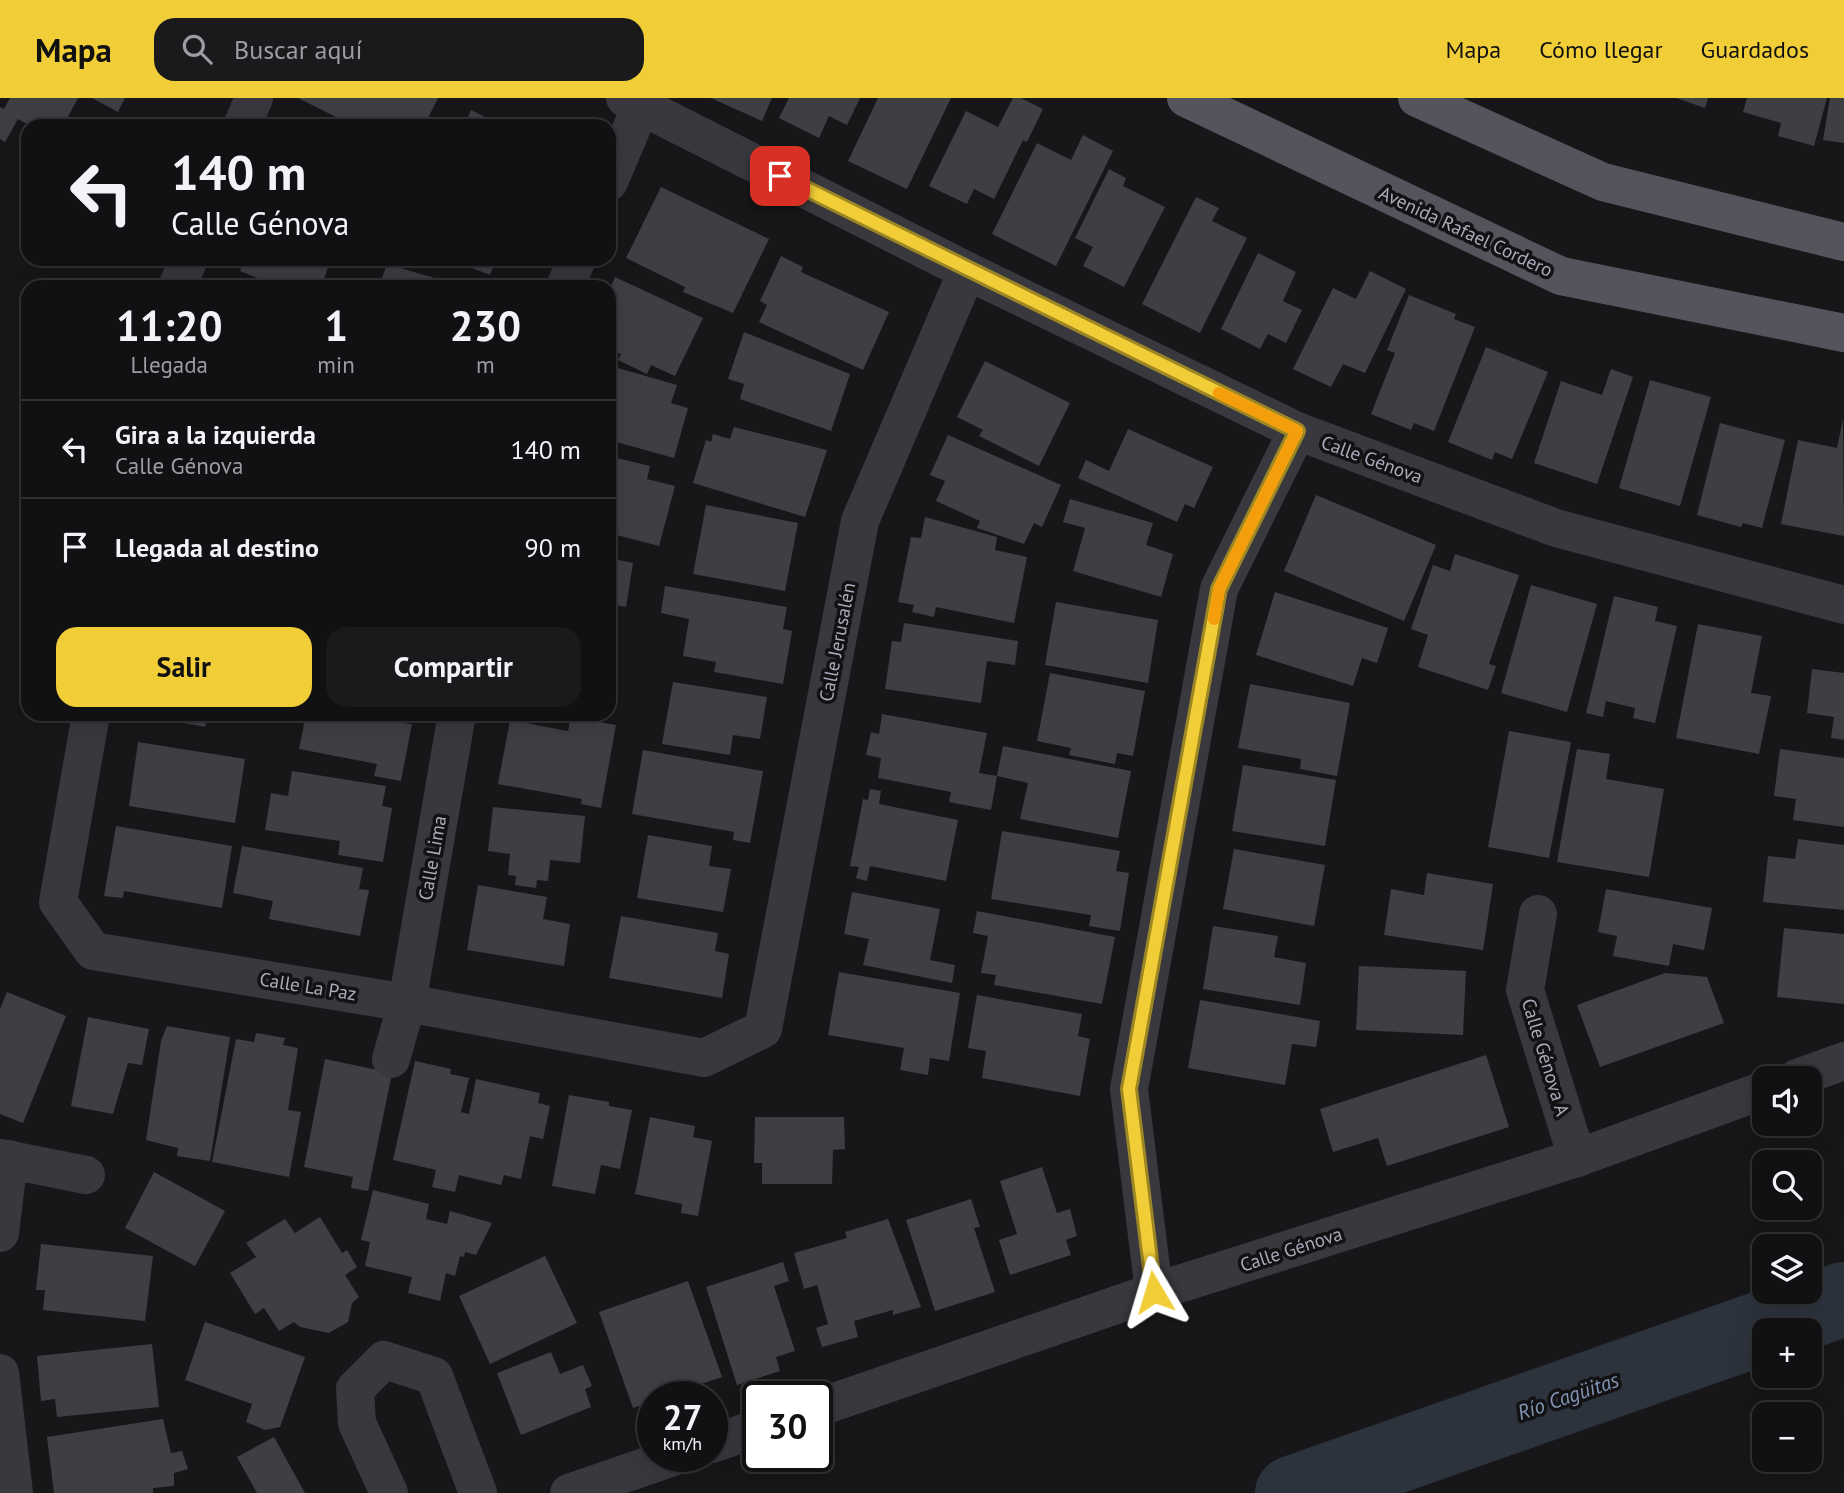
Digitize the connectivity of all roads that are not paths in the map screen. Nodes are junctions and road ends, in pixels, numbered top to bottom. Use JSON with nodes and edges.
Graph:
{"nodes":[{"id":1,"x":254,"y":98,"type":"edge"},
{"id":2,"x":1186,"y":98,"type":"edge"},
{"id":3,"x":1418,"y":98,"type":"edge"},
{"id":4,"x":633,"y":102,"type":"edge"},
{"id":5,"x":245,"y":119,"type":"edge"},
{"id":6,"x":616,"y":159,"type":"edge"},
{"id":7,"x":1844,"y":242,"type":"edge"},
{"id":8,"x":967,"y":271,"type":"junction"},
{"id":9,"x":1844,"y":333,"type":"edge"},
{"id":10,"x":1297,"y":431,"type":"junction"},
{"id":11,"x":1844,"y":605,"type":"edge"},
{"id":12,"x":90,"y":721,"type":"edge"},
{"id":13,"x":456,"y":721,"type":"edge"},
{"id":14,"x":1538,"y":914,"type":"dead end"},
{"id":15,"x":407,"y":1003,"type":"junction"},
{"id":16,"x":763,"y":1029,"type":"joint"},
{"id":17,"x":391,"y":1059,"type":"dead end"},
{"id":18,"x":1844,"y":1061,"type":"edge"},
{"id":19,"x":1822,"y":1069,"type":"edge"},
{"id":20,"x":1752,"y":1094,"type":"edge"},
{"id":21,"x":5,"y":1158,"type":"edge"},
{"id":22,"x":1577,"y":1158,"type":"junction"},
{"id":23,"x":86,"y":1175,"type":"dead end"},
{"id":24,"x":0,"y":1233,"type":"edge"},
{"id":25,"x":1154,"y":1292,"type":"junction"},
{"id":26,"x":0,"y":1373,"type":"edge"},
{"id":27,"x":833,"y":1402,"type":"edge"},
{"id":28,"x":637,"y":1469,"type":"edge"},
{"id":29,"x":14,"y":1493,"type":"edge"},
{"id":30,"x":389,"y":1493,"type":"edge"},
{"id":31,"x":478,"y":1493,"type":"edge"},
{"id":32,"x":569,"y":1493,"type":"edge"}],
"edges":[{"from":1,"to":5,"type":"street"},
{"from":2,"to":9,"type":"main road","name":"Avenida Rafael Cordero"},
{"from":3,"to":7,"type":"main road"},
{"from":4,"to":6,"type":"street"},
{"from":4,"to":8,"type":"street","name":"Calle Génova"},
{"from":8,"to":10,"type":"street","name":"Calle Génova"},
{"from":8,"to":16,"type":"street","name":"Calle Jerusalén"},
{"from":10,"to":11,"type":"street","name":"Calle Génova"},
{"from":10,"to":25,"type":"street"},
{"from":12,"to":15,"type":"street","name":"Calle La Paz"},
{"from":13,"to":15,"type":"street","name":"Calle Lima"},
{"from":14,"to":22,"type":"street","name":"Calle Génova A"},
{"from":15,"to":16,"type":"street","name":"Calle La Paz"},
{"from":15,"to":17,"type":"street","name":"Calle Lima"},
{"from":18,"to":19,"type":"street"},
{"from":20,"to":22,"type":"street","name":"Calle Génova"},
{"from":21,"to":23,"type":"street"},
{"from":21,"to":24,"type":"street"},
{"from":22,"to":25,"type":"street","name":"Calle Génova"},
{"from":25,"to":27,"type":"street","name":"Calle Génova"},
{"from":26,"to":29,"type":"street"},
{"from":28,"to":32,"type":"street"},
{"from":30,"to":31,"type":"street"}]}
